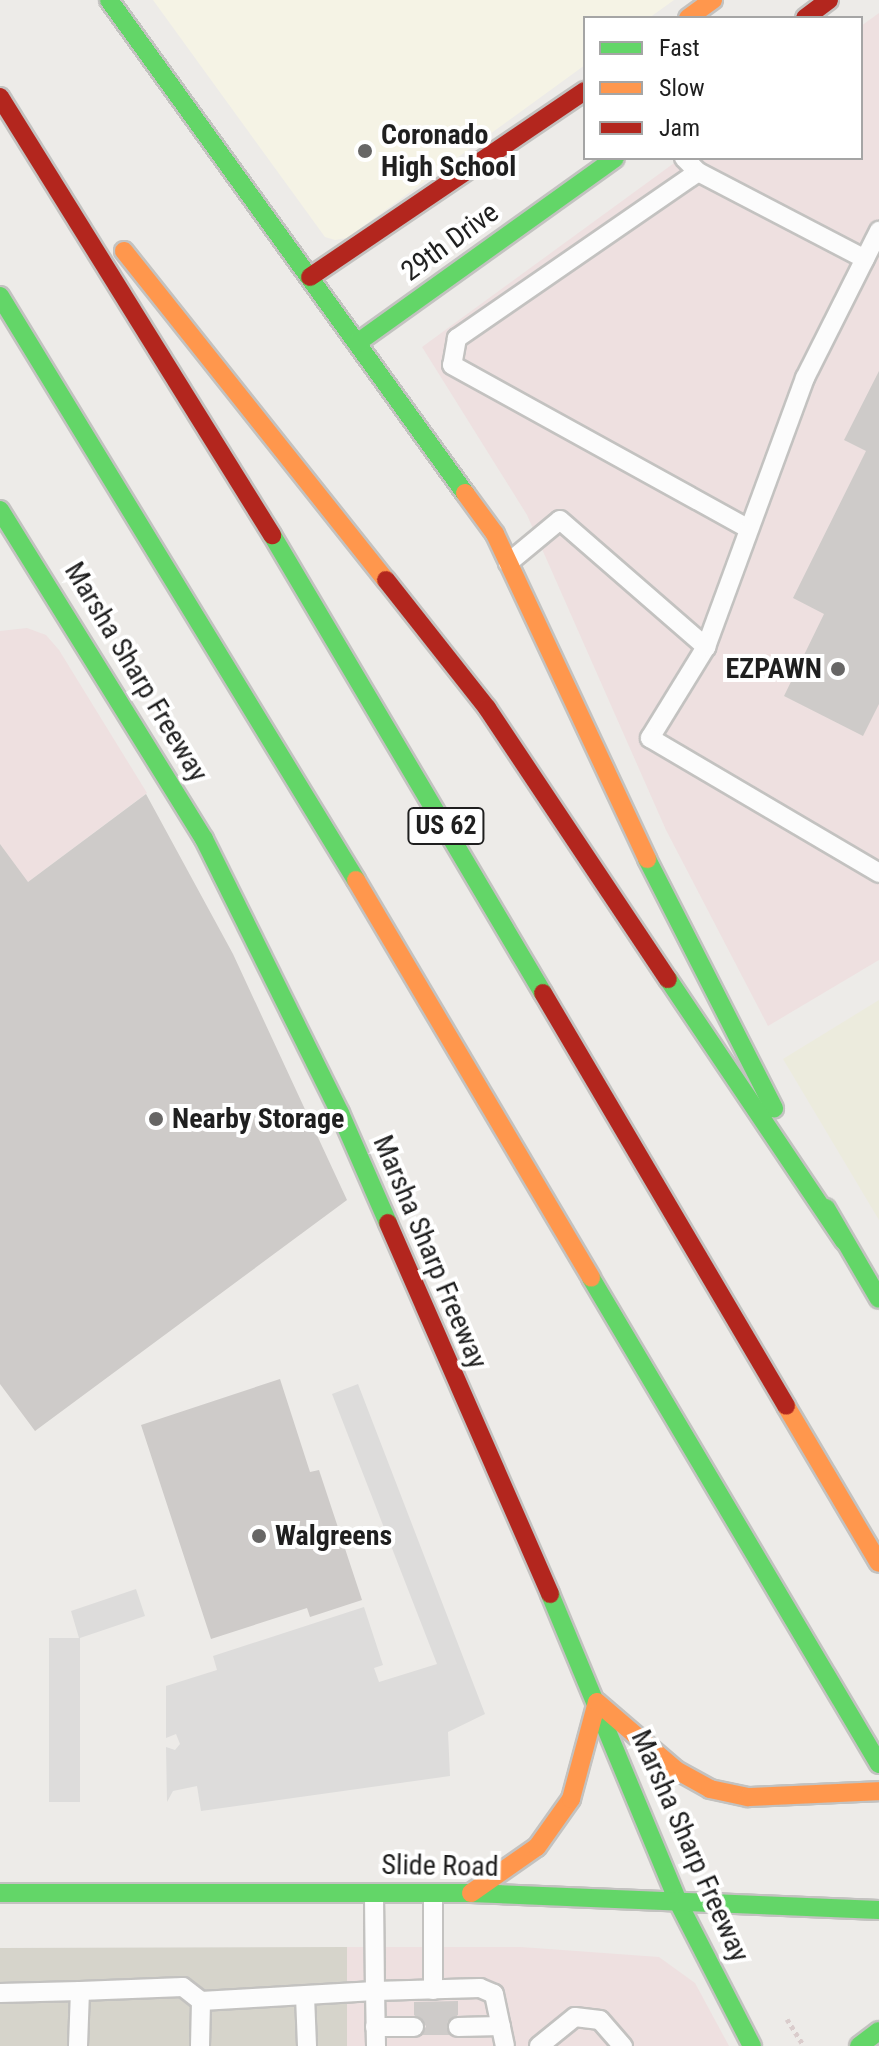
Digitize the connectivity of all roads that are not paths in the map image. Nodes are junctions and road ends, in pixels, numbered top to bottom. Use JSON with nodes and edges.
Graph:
{"nodes":[{"id":1,"x":109,"y":0,"type":"edge"},
{"id":2,"x":713,"y":0,"type":"edge"},
{"id":3,"x":829,"y":0,"type":"edge"},
{"id":4,"x":691,"y":16,"type":"edge"},
{"id":5,"x":808,"y":16,"type":"edge"},
{"id":6,"x":583,"y":92,"type":"edge"},
{"id":7,"x":0,"y":96,"type":"edge"},
{"id":8,"x":612,"y":160,"type":"edge"},
{"id":9,"x":686,"y":160,"type":"edge"},
{"id":10,"x":698,"y":172,"type":"junction"},
{"id":11,"x":879,"y":231,"type":"edge"},
{"id":12,"x":865,"y":259,"type":"junction"},
{"id":13,"x":310,"y":277,"type":"junction"},
{"id":14,"x":0,"y":296,"type":"edge"},
{"id":15,"x":357,"y":343,"type":"junction"},
{"id":16,"x":0,"y":510,"type":"edge"},
{"id":17,"x":749,"y":529,"type":"junction"},
{"id":18,"x":28,"y":548,"type":"junction"},
{"id":19,"x":9,"y":561,"type":"dead end"},
{"id":20,"x":508,"y":563,"type":"junction"},
{"id":21,"x":706,"y":647,"type":"junction"},
{"id":22,"x":879,"y":873,"type":"edge"},
{"id":23,"x":844,"y":1241,"type":"junction"},
{"id":24,"x":879,"y":1299,"type":"edge"},
{"id":25,"x":879,"y":1563,"type":"edge"},
{"id":26,"x":597,"y":1702,"type":"junction"},
{"id":27,"x":879,"y":1764,"type":"edge"},
{"id":28,"x":879,"y":1791,"type":"edge"},
{"id":29,"x":0,"y":1893,"type":"edge"},
{"id":30,"x":374,"y":1893,"type":"junction"},
{"id":31,"x":433,"y":1893,"type":"junction"},
{"id":32,"x":471,"y":1893,"type":"junction"},
{"id":33,"x":678,"y":1902,"type":"junction"},
{"id":34,"x":879,"y":1910,"type":"edge"},
{"id":35,"x":433,"y":1990,"type":"junction"},
{"id":36,"x":80,"y":1991,"type":"junction"},
{"id":37,"x":375,"y":1991,"type":"junction"},
{"id":38,"x":0,"y":1993,"type":"edge"},
{"id":39,"x":305,"y":1996,"type":"junction"},
{"id":40,"x":201,"y":2001,"type":"junction"},
{"id":41,"x":501,"y":2026,"type":"junction"},
{"id":42,"x":414,"y":2027,"type":"dead end"},
{"id":43,"x":458,"y":2027,"type":"dead end"},
{"id":44,"x":879,"y":2031,"type":"edge"},
{"id":45,"x":376,"y":2037,"type":"edge"},
{"id":46,"x":78,"y":2046,"type":"edge"},
{"id":47,"x":200,"y":2046,"type":"edge"},
{"id":48,"x":307,"y":2046,"type":"edge"},
{"id":49,"x":505,"y":2046,"type":"edge"},
{"id":50,"x":539,"y":2046,"type":"edge"},
{"id":51,"x":623,"y":2046,"type":"edge"},
{"id":52,"x":752,"y":2046,"type":"edge"},
{"id":53,"x":859,"y":2046,"type":"edge"}],
"edges":[{"from":1,"to":13,"type":"main road"},
{"from":2,"to":4,"type":"main road"},
{"from":3,"to":5,"type":"main road"},
{"from":6,"to":13,"type":"main road","name":"29th Drive"},
{"from":7,"to":23,"type":"main road"},
{"from":7,"to":25,"type":"main road","number":"US 62"},
{"from":8,"to":15,"type":"main road","name":"29th Drive"},
{"from":9,"to":10,"type":"lane"},
{"from":10,"to":12,"type":"lane"},
{"from":10,"to":17,"type":"lane"},
{"from":11,"to":12,"type":"lane"},
{"from":12,"to":17,"type":"lane"},
{"from":13,"to":15,"type":"main road"},
{"from":14,"to":27,"type":"main road"},
{"from":15,"to":20,"type":"main road"},
{"from":16,"to":18,"type":"main road","name":"Marsha Sharp Freeway"},
{"from":17,"to":21,"type":"lane"},
{"from":18,"to":19,"type":"main road"},
{"from":18,"to":26,"type":"main road","name":"Marsha Sharp Freeway"},
{"from":20,"to":21,"type":"lane"},
{"from":20,"to":23,"type":"main road"},
{"from":21,"to":22,"type":"lane"},
{"from":23,"to":24,"type":"main road"},
{"from":26,"to":28,"type":"main road"},
{"from":26,"to":32,"type":"main road"},
{"from":26,"to":33,"type":"main road","name":"Marsha Sharp Freeway"},
{"from":29,"to":30,"type":"main road","name":"Slide Road"},
{"from":30,"to":31,"type":"main road","name":"Slide Road"},
{"from":30,"to":37,"type":"lane"},
{"from":31,"to":32,"type":"main road","name":"Slide Road"},
{"from":31,"to":35,"type":"lane"},
{"from":32,"to":33,"type":"main road","name":"Slide Road"},
{"from":33,"to":34,"type":"main road","name":"Slide Road"},
{"from":33,"to":52,"type":"main road","name":"Marsha Sharp Freeway"},
{"from":35,"to":37,"type":"lane"},
{"from":35,"to":41,"type":"lane"},
{"from":36,"to":38,"type":"lane"},
{"from":36,"to":40,"type":"lane"},
{"from":36,"to":46,"type":"lane"},
{"from":37,"to":39,"type":"lane"},
{"from":37,"to":45,"type":"lane"},
{"from":39,"to":40,"type":"lane"},
{"from":39,"to":48,"type":"lane"},
{"from":40,"to":47,"type":"lane"},
{"from":41,"to":43,"type":"lane"},
{"from":41,"to":49,"type":"lane"},
{"from":42,"to":45,"type":"lane"},
{"from":44,"to":53,"type":"main road"},
{"from":50,"to":51,"type":"lane"}]}
